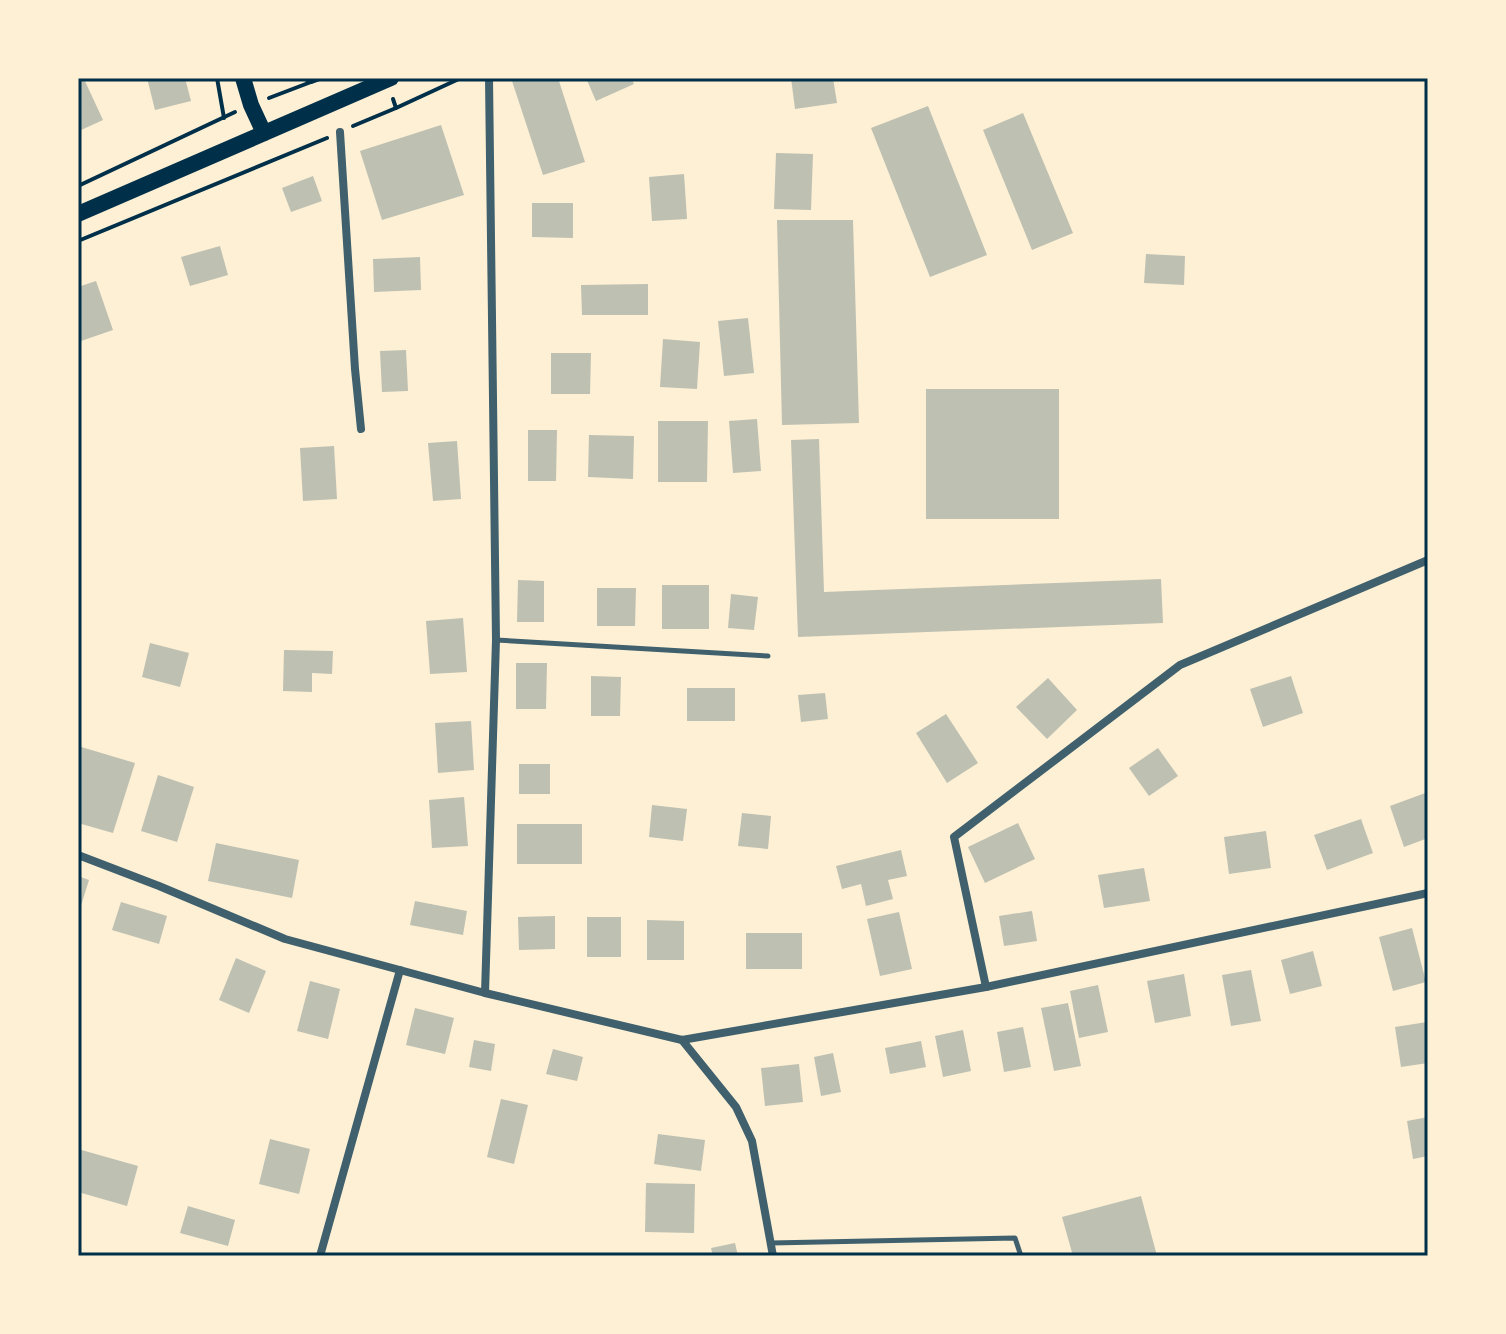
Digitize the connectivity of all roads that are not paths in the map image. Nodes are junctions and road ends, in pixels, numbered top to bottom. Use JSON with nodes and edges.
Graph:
{"nodes":[{"id":1,"x":243,"y":78,"type":"edge"},
{"id":2,"x":489,"y":78,"type":"edge"},
{"id":3,"x":390,"y":79,"type":"edge"},
{"id":4,"x":340,"y":132,"type":"road end"},
{"id":5,"x":264,"y":133,"type":"junction"},
{"id":6,"x":78,"y":214,"type":"edge"},
{"id":7,"x":361,"y":429,"type":"dead end"},
{"id":8,"x":1428,"y":560,"type":"edge"},
{"id":9,"x":496,"y":640,"type":"junction"},
{"id":10,"x":768,"y":656,"type":"dead end"},
{"id":11,"x":78,"y":855,"type":"edge"},
{"id":12,"x":1428,"y":893,"type":"edge"},
{"id":13,"x":400,"y":970,"type":"junction"},
{"id":14,"x":986,"y":987,"type":"junction"},
{"id":15,"x":485,"y":993,"type":"junction"},
{"id":16,"x":682,"y":1040,"type":"junction"},
{"id":17,"x":771,"y":1243,"type":"junction"},
{"id":18,"x":320,"y":1256,"type":"edge"},
{"id":19,"x":773,"y":1256,"type":"edge"},
{"id":20,"x":1021,"y":1256,"type":"edge"}],
"edges":[{"from":1,"to":5,"type":"main road"},
{"from":2,"to":9,"type":"street"},
{"from":3,"to":5,"type":"main road"},
{"from":4,"to":7,"type":"street"},
{"from":5,"to":6,"type":"main road"},
{"from":8,"to":14,"type":"street"},
{"from":9,"to":10,"type":"lane"},
{"from":9,"to":15,"type":"street"},
{"from":11,"to":13,"type":"street"},
{"from":12,"to":14,"type":"street"},
{"from":13,"to":15,"type":"street"},
{"from":13,"to":18,"type":"street"},
{"from":14,"to":16,"type":"street"},
{"from":15,"to":16,"type":"street"},
{"from":16,"to":17,"type":"street"},
{"from":17,"to":19,"type":"street"},
{"from":17,"to":20,"type":"lane"}]}
